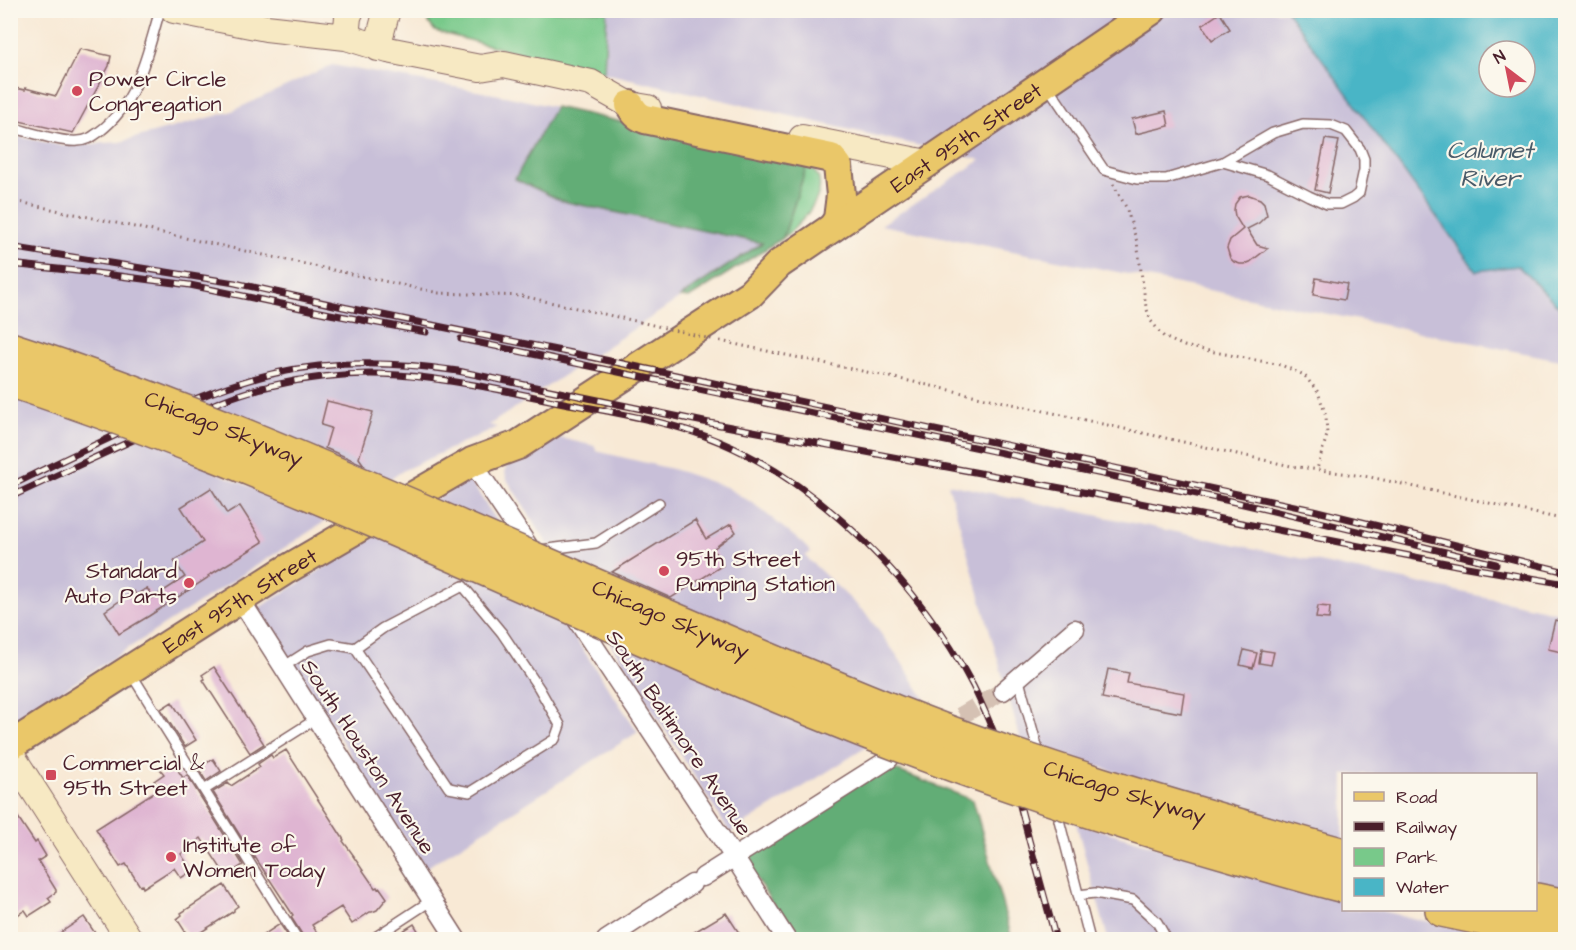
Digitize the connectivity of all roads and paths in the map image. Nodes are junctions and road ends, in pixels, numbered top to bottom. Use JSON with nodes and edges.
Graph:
{"nodes":[{"id":1,"x":160,"y":10,"type":"edge"},
{"id":2,"x":174,"y":10,"type":"edge"},
{"id":3,"x":351,"y":10,"type":"edge"},
{"id":4,"x":387,"y":10,"type":"edge"},
{"id":5,"x":1152,"y":10,"type":"edge"},
{"id":6,"x":222,"y":16,"type":"edge"},
{"id":7,"x":346,"y":38,"type":"junction"},
{"id":8,"x":378,"y":48,"type":"junction"},
{"id":9,"x":1046,"y":83,"type":"junction"},
{"id":10,"x":621,"y":100,"type":"junction"},
{"id":11,"x":10,"y":127,"type":"edge"},
{"id":12,"x":1223,"y":162,"type":"junction"},
{"id":13,"x":927,"y":163,"type":"junction"},
{"id":14,"x":1104,"y":170,"type":"junction"},
{"id":15,"x":10,"y":200,"type":"edge"},
{"id":16,"x":833,"y":227,"type":"junction"},
{"id":17,"x":10,"y":349,"type":"edge"},
{"id":18,"x":10,"y":380,"type":"edge"},
{"id":19,"x":472,"y":462,"type":"junction"},
{"id":20,"x":1317,"y":469,"type":"junction"},
{"id":21,"x":659,"y":503,"type":"dead end"},
{"id":22,"x":1566,"y":520,"type":"edge"},
{"id":23,"x":532,"y":551,"type":"junction"},
{"id":24,"x":240,"y":599,"type":"junction"},
{"id":25,"x":1075,"y":629,"type":"dead end"},
{"id":26,"x":355,"y":648,"type":"junction"},
{"id":27,"x":283,"y":666,"type":"junction"},
{"id":28,"x":129,"y":671,"type":"junction"},
{"id":29,"x":1018,"y":677,"type":"junction"},
{"id":30,"x":1003,"y":691,"type":"tunnel mouth"},
{"id":31,"x":316,"y":719,"type":"junction"},
{"id":32,"x":10,"y":746,"type":"edge"},
{"id":33,"x":1038,"y":746,"type":"dead end"},
{"id":34,"x":10,"y":753,"type":"edge"},
{"id":35,"x":889,"y":759,"type":"dead end"},
{"id":36,"x":204,"y":790,"type":"junction"},
{"id":37,"x":1059,"y":820,"type":"dead end"},
{"id":38,"x":1342,"y":854,"type":"edge"},
{"id":39,"x":734,"y":857,"type":"junction"},
{"id":40,"x":1342,"y":885,"type":"edge"},
{"id":41,"x":1078,"y":895,"type":"junction"},
{"id":42,"x":432,"y":900,"type":"junction"},
{"id":43,"x":1537,"y":900,"type":"edge"},
{"id":44,"x":1566,"y":906,"type":"edge"},
{"id":45,"x":1451,"y":911,"type":"edge"},
{"id":46,"x":1566,"y":936,"type":"edge"},
{"id":47,"x":130,"y":939,"type":"edge"},
{"id":48,"x":298,"y":939,"type":"edge"},
{"id":49,"x":371,"y":939,"type":"edge"},
{"id":50,"x":457,"y":939,"type":"edge"},
{"id":51,"x":606,"y":939,"type":"edge"},
{"id":52,"x":787,"y":939,"type":"edge"},
{"id":53,"x":1090,"y":939,"type":"edge"},
{"id":54,"x":1167,"y":939,"type":"edge"}],
"edges":[{"from":1,"to":11,"type":"lane"},
{"from":2,"to":6,"type":"main road"},
{"from":3,"to":7,"type":"main road"},
{"from":4,"to":8,"type":"main road"},
{"from":5,"to":9,"type":"main road","name":"East 95th Street"},
{"from":6,"to":7,"type":"main road"},
{"from":7,"to":8,"type":"main road"},
{"from":8,"to":10,"type":"main road"},
{"from":9,"to":13,"type":"main road","name":"East 95th Street"},
{"from":9,"to":14,"type":"lane"},
{"from":10,"to":13,"type":"main road"},
{"from":10,"to":16,"type":"main road"},
{"from":12,"to":12,"type":"lane"},
{"from":12,"to":14,"type":"lane"},
{"from":13,"to":16,"type":"main road","name":"East 95th Street"},
{"from":14,"to":20,"type":"path"},
{"from":15,"to":20,"type":"path","bridge":true},
{"from":16,"to":19,"type":"main road","name":"East 95th Street"},
{"from":17,"to":38,"type":"highway","name":"Chicago Skyway","bridge":true},
{"from":18,"to":40,"type":"highway","name":"Chicago Skyway","bridge":true},
{"from":19,"to":23,"type":"street","name":"South Baltimore Avenue"},
{"from":19,"to":24,"type":"main road","name":"East 95th Street"},
{"from":20,"to":22,"type":"path"},
{"from":21,"to":23,"type":"lane"},
{"from":23,"to":39,"type":"street","name":"South Baltimore Avenue"},
{"from":24,"to":27,"type":"street","name":"South Houston Avenue"},
{"from":24,"to":28,"type":"main road","name":"East 95th Street"},
{"from":25,"to":29,"type":"street"},
{"from":26,"to":26,"type":"lane"},
{"from":26,"to":27,"type":"lane"},
{"from":27,"to":31,"type":"street","name":"South Houston Avenue"},
{"from":28,"to":32,"type":"main road","name":"East 95th Street"},
{"from":28,"to":36,"type":"lane"},
{"from":29,"to":30,"type":"street"},
{"from":29,"to":33,"type":"lane"},
{"from":31,"to":36,"type":"lane"},
{"from":31,"to":42,"type":"street","name":"South Houston Avenue"},
{"from":34,"to":47,"type":"main road"},
{"from":35,"to":39,"type":"street"},
{"from":36,"to":48,"type":"lane"},
{"from":37,"to":41,"type":"lane"},
{"from":39,"to":51,"type":"street"},
{"from":39,"to":52,"type":"street","name":"South Baltimore Avenue"},
{"from":41,"to":53,"type":"lane"},
{"from":41,"to":54,"type":"lane"},
{"from":42,"to":49,"type":"lane"},
{"from":42,"to":50,"type":"street","name":"South Houston Avenue"},
{"from":43,"to":44,"type":"highway"},
{"from":45,"to":46,"type":"highway"}]}
